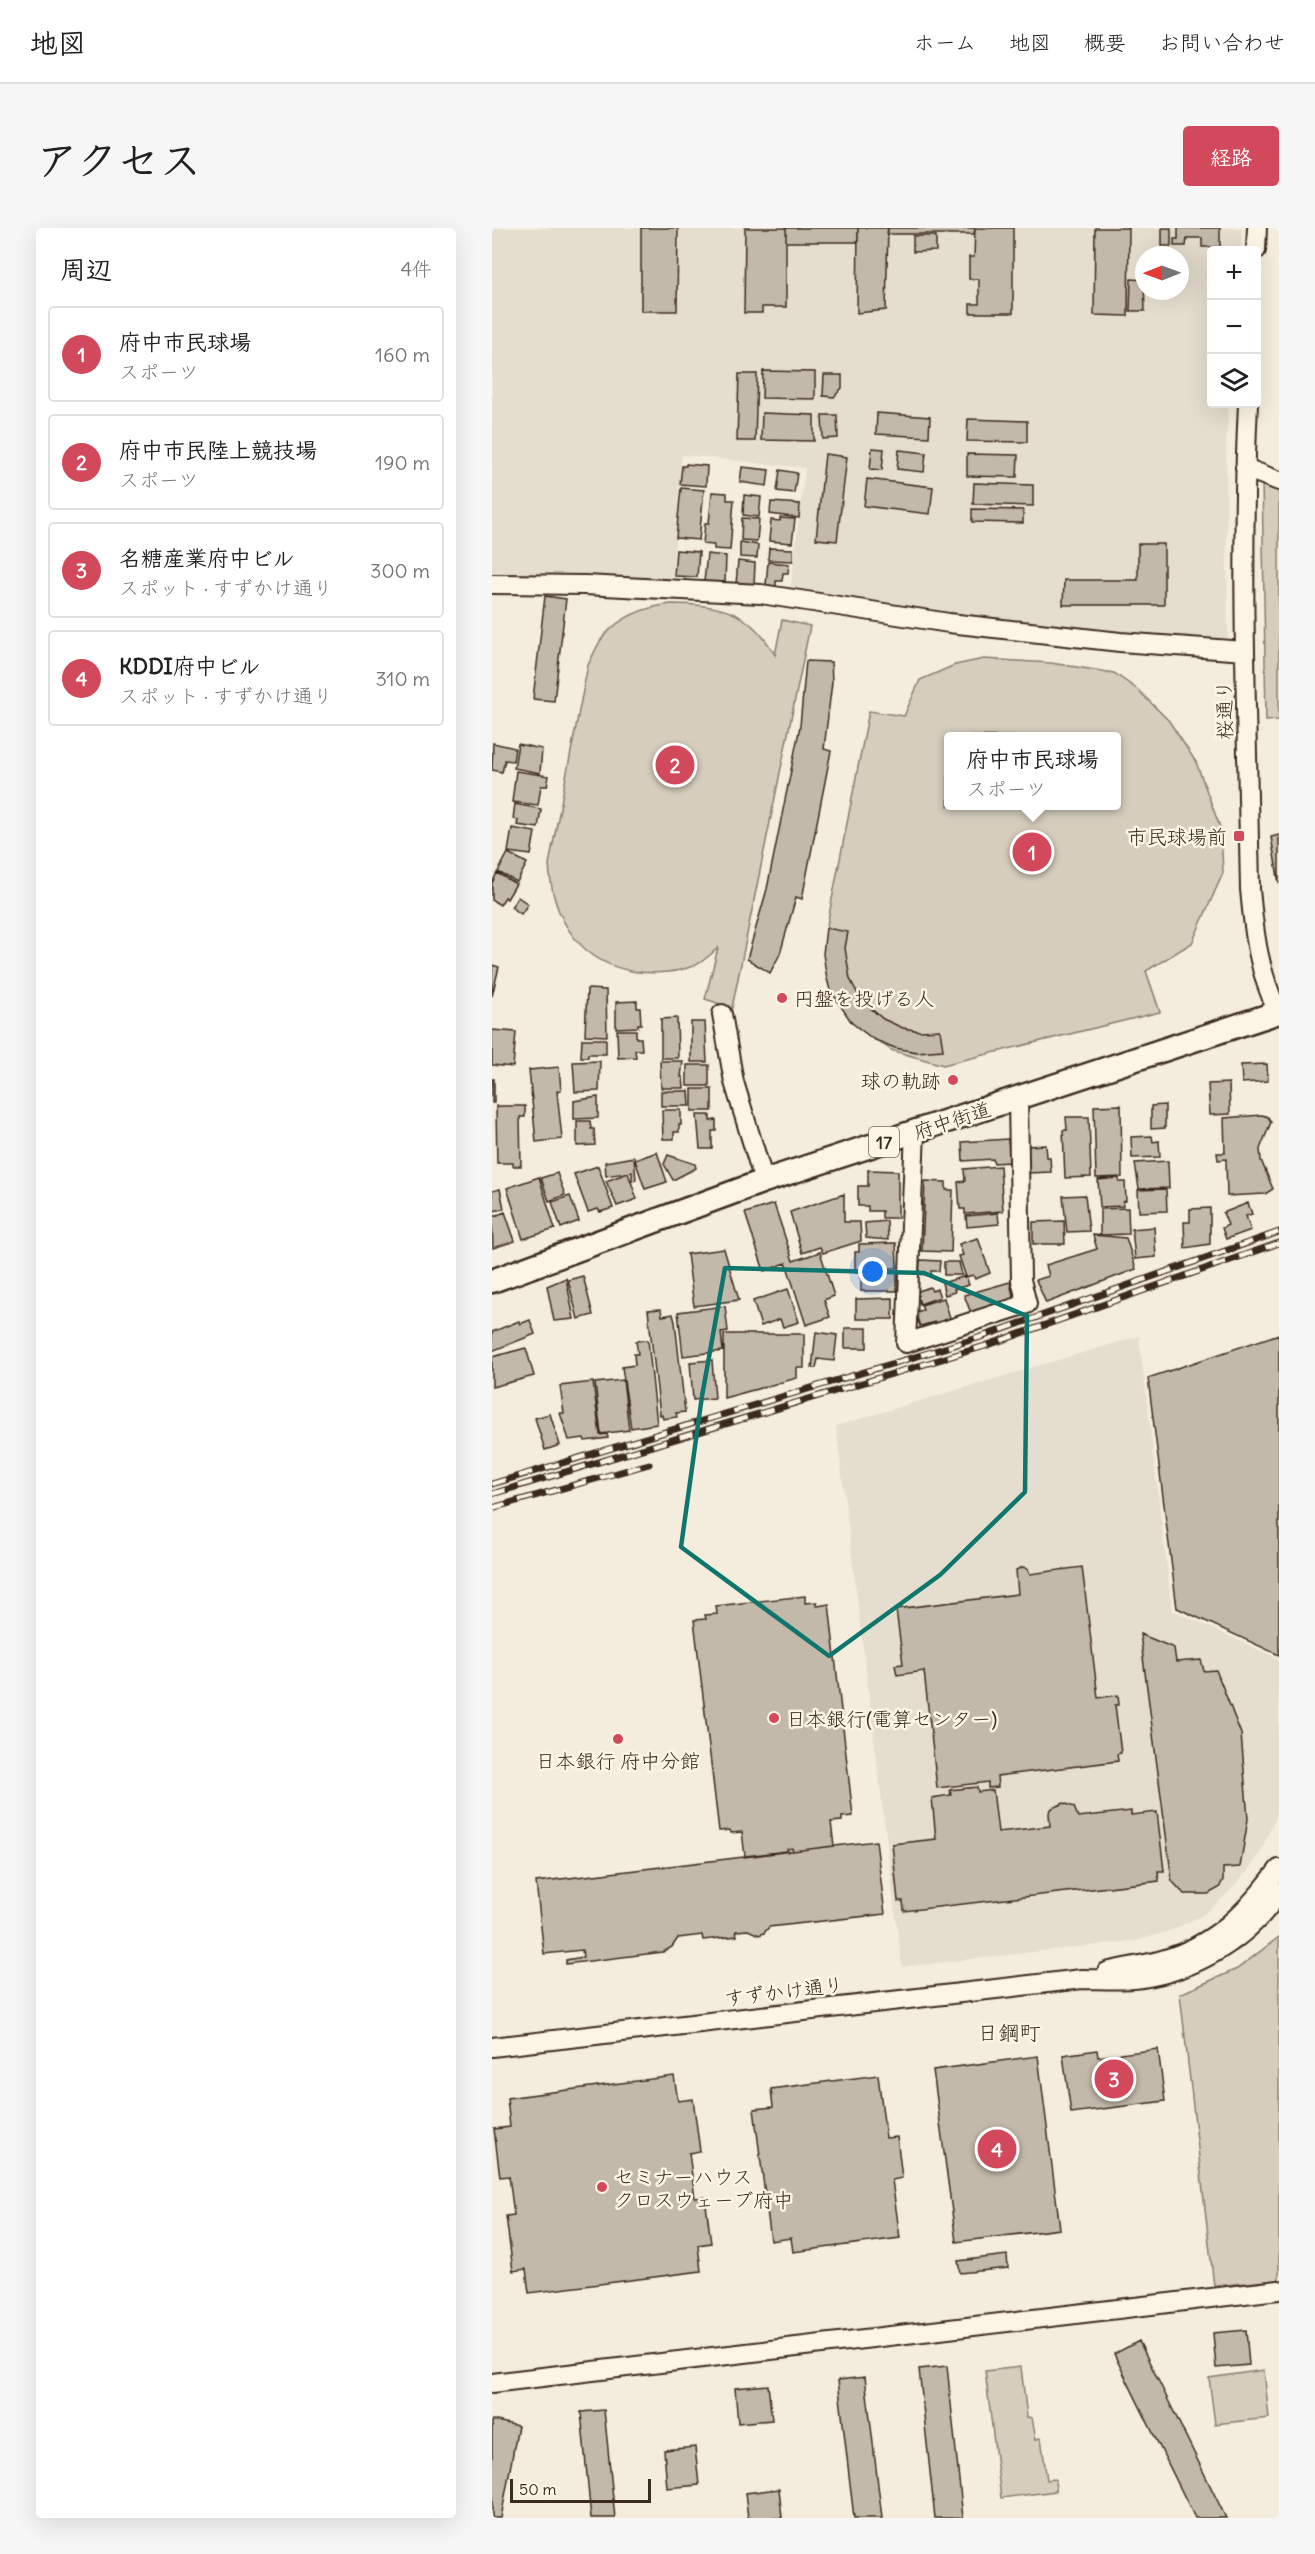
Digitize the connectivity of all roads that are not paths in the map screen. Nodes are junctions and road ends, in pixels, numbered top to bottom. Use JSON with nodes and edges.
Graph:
{"nodes":[{"id":1,"x":1257,"y":228,"type":"edge"},
{"id":2,"x":1256,"y":246,"type":"edge"},
{"id":3,"x":1248,"y":408,"type":"edge"},
{"id":4,"x":1245,"y":468,"type":"junction"},
{"id":5,"x":1279,"y":481,"type":"edge"},
{"id":6,"x":492,"y":584,"type":"edge"},
{"id":7,"x":1245,"y":651,"type":"junction"},
{"id":8,"x":1279,"y":1013,"type":"edge"},
{"id":9,"x":722,"y":1014,"type":"dead end"},
{"id":10,"x":1018,"y":1099,"type":"junction"},
{"id":11,"x":915,"y":1132,"type":"junction"},
{"id":12,"x":764,"y":1181,"type":"junction"},
{"id":13,"x":492,"y":1281,"type":"edge"},
{"id":14,"x":1279,"y":1869,"type":"edge"},
{"id":15,"x":1279,"y":1892,"type":"edge"},
{"id":16,"x":1082,"y":1979,"type":"junction"},
{"id":17,"x":492,"y":2047,"type":"edge"},
{"id":18,"x":1279,"y":2290,"type":"edge"},
{"id":19,"x":492,"y":2383,"type":"edge"}],
"edges":[{"from":1,"to":2,"type":"street"},
{"from":3,"to":4,"type":"street","name":"桜通り"},
{"from":4,"to":5,"type":"street"},
{"from":4,"to":7,"type":"street","name":"桜通り"},
{"from":6,"to":7,"type":"street"},
{"from":7,"to":8,"type":"street","name":"桜通り"},
{"from":8,"to":10,"type":"main road","name":"府中街道","number":"17"},
{"from":9,"to":12,"type":"street"},
{"from":10,"to":11,"type":"main road","name":"府中街道","number":"17"},
{"from":10,"to":11,"type":"street"},
{"from":11,"to":12,"type":"main road","name":"府中街道","number":"17"},
{"from":12,"to":13,"type":"main road","name":"府中街道","number":"17"},
{"from":14,"to":16,"type":"street","name":"すずかけ通り"},
{"from":15,"to":16,"type":"street","name":"すずかけ通り"},
{"from":16,"to":17,"type":"street","name":"すずかけ通り"},
{"from":18,"to":19,"type":"street"}]}
